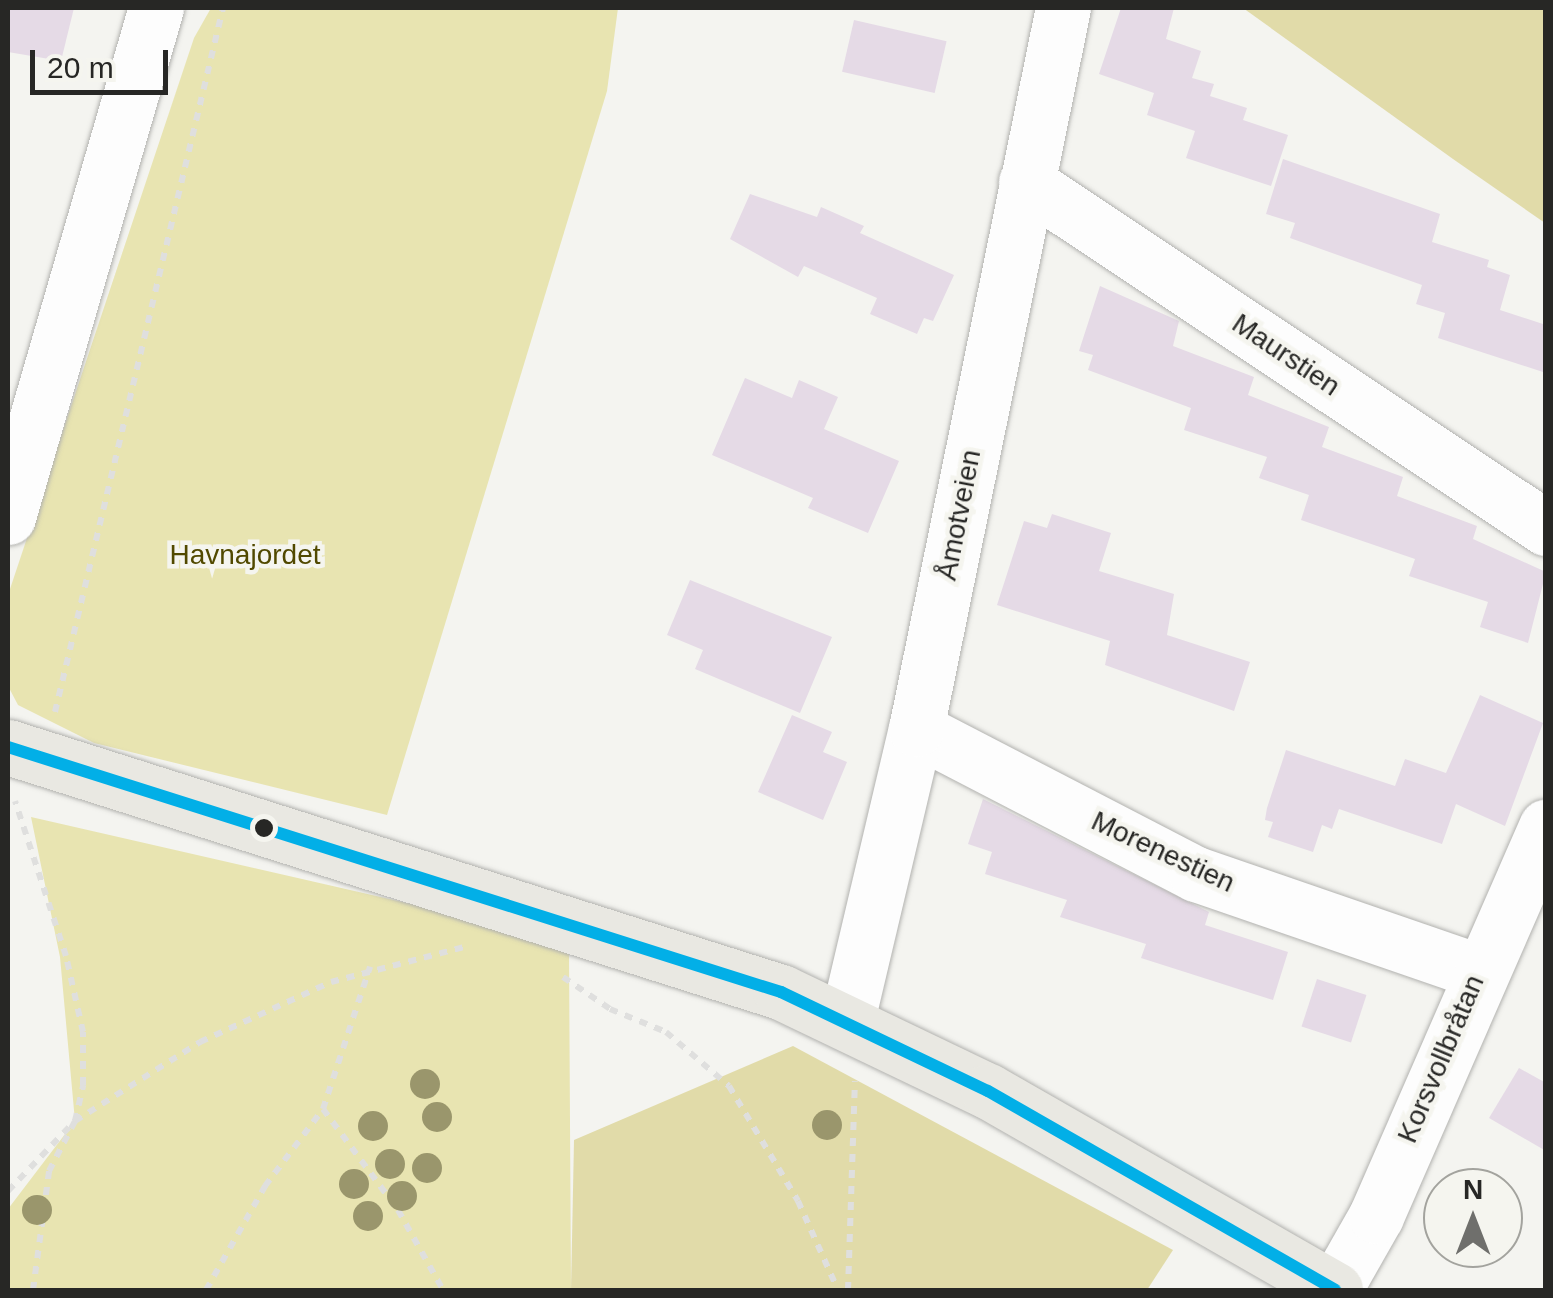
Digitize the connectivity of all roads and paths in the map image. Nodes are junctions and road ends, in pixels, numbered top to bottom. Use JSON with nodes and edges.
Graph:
{"nodes":[{"id":1,"x":156,"y":8,"type":"edge"},
{"id":2,"x":223,"y":8,"type":"edge"},
{"id":3,"x":1062,"y":8,"type":"edge"},
{"id":4,"x":1026,"y":182,"type":"junction"},
{"id":5,"x":8,"y":517,"type":"edge"},
{"id":6,"x":1546,"y":528,"type":"edge"},
{"id":7,"x":916,"y":729,"type":"junction"},
{"id":8,"x":24,"y":753,"type":"edge"},
{"id":9,"x":1546,"y":826,"type":"edge"},
{"id":10,"x":477,"y":944,"type":"dead end"},
{"id":11,"x":550,"y":966,"type":"dead end"},
{"id":12,"x":370,"y":967,"type":"junction"},
{"id":13,"x":1477,"y":971,"type":"junction"},
{"id":14,"x":846,"y":1020,"type":"junction"},
{"id":15,"x":323,"y":1109,"type":"junction"},
{"id":16,"x":74,"y":1122,"type":"junction"},
{"id":17,"x":8,"y":1191,"type":"edge"},
{"id":18,"x":33,"y":1290,"type":"edge"},
{"id":19,"x":206,"y":1290,"type":"edge"},
{"id":20,"x":443,"y":1290,"type":"edge"},
{"id":21,"x":838,"y":1290,"type":"edge"},
{"id":22,"x":848,"y":1290,"type":"edge"},
{"id":23,"x":1334,"y":1290,"type":"edge"}],
"edges":[{"from":1,"to":5,"type":"street"},
{"from":2,"to":8,"type":"path"},
{"from":3,"to":4,"type":"street","name":"Åmotveien"},
{"from":4,"to":6,"type":"street","name":"Maurstien"},
{"from":4,"to":7,"type":"street","name":"Åmotveien"},
{"from":7,"to":13,"type":"street","name":"Morenestien"},
{"from":7,"to":14,"type":"street","name":"Åmotveien"},
{"from":8,"to":14,"type":"main road"},
{"from":8,"to":16,"type":"path"},
{"from":9,"to":13,"type":"street","name":"Korsvollbråtan"},
{"from":10,"to":12,"type":"path"},
{"from":11,"to":21,"type":"path"},
{"from":12,"to":15,"type":"path"},
{"from":12,"to":16,"type":"path"},
{"from":13,"to":23,"type":"street","name":"Korsvollbråtan"},
{"from":14,"to":22,"type":"path"},
{"from":14,"to":23,"type":"main road"},
{"from":15,"to":19,"type":"path"},
{"from":15,"to":20,"type":"path"},
{"from":16,"to":17,"type":"path"},
{"from":16,"to":18,"type":"path"}]}
